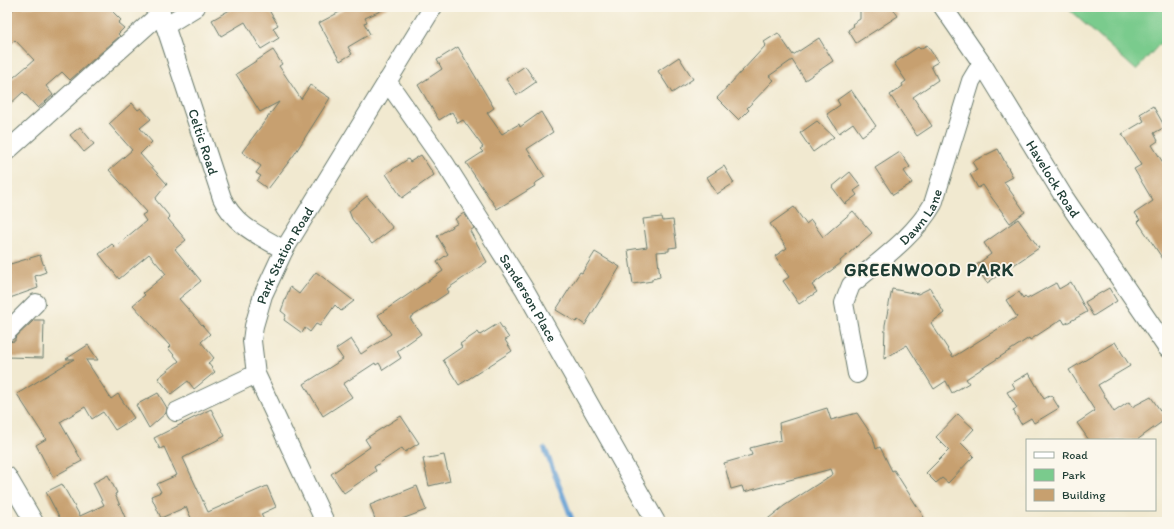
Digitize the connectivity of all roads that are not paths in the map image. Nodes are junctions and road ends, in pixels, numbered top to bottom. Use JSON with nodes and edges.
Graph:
{"nodes":[{"id":1,"x":196,"y":7,"type":"edge"},
{"id":2,"x":433,"y":7,"type":"edge"},
{"id":3,"x":943,"y":7,"type":"edge"},
{"id":4,"x":161,"y":15,"type":"edge"},
{"id":5,"x":983,"y":65,"type":"junction"},
{"id":6,"x":387,"y":81,"type":"junction"},
{"id":7,"x":7,"y":151,"type":"edge"},
{"id":8,"x":284,"y":250,"type":"junction"},
{"id":9,"x":36,"y":303,"type":"dead end"},
{"id":10,"x":7,"y":332,"type":"edge"},
{"id":11,"x":1167,"y":348,"type":"edge"},
{"id":12,"x":256,"y":374,"type":"junction"},
{"id":13,"x":857,"y":374,"type":"dead end"},
{"id":14,"x":176,"y":412,"type":"dead end"},
{"id":15,"x":7,"y":476,"type":"edge"},
{"id":16,"x":34,"y":522,"type":"edge"},
{"id":17,"x":324,"y":522,"type":"edge"},
{"id":18,"x":656,"y":522,"type":"edge"}],
"edges":[{"from":1,"to":4,"type":"street"},
{"from":2,"to":6,"type":"street","name":"Park Station Road"},
{"from":3,"to":5,"type":"street","name":"Havelock Road"},
{"from":4,"to":7,"type":"street"},
{"from":4,"to":8,"type":"street","name":"Celtic Road"},
{"from":5,"to":11,"type":"street","name":"Havelock Road"},
{"from":5,"to":13,"type":"street","name":"Dawn Lane"},
{"from":6,"to":8,"type":"street","name":"Park Station Road"},
{"from":6,"to":18,"type":"street","name":"Sanderson Place"},
{"from":8,"to":12,"type":"street","name":"Park Station Road"},
{"from":9,"to":10,"type":"street"},
{"from":12,"to":14,"type":"street"},
{"from":12,"to":17,"type":"street","name":"Park Station Road"},
{"from":15,"to":16,"type":"street"}]}
